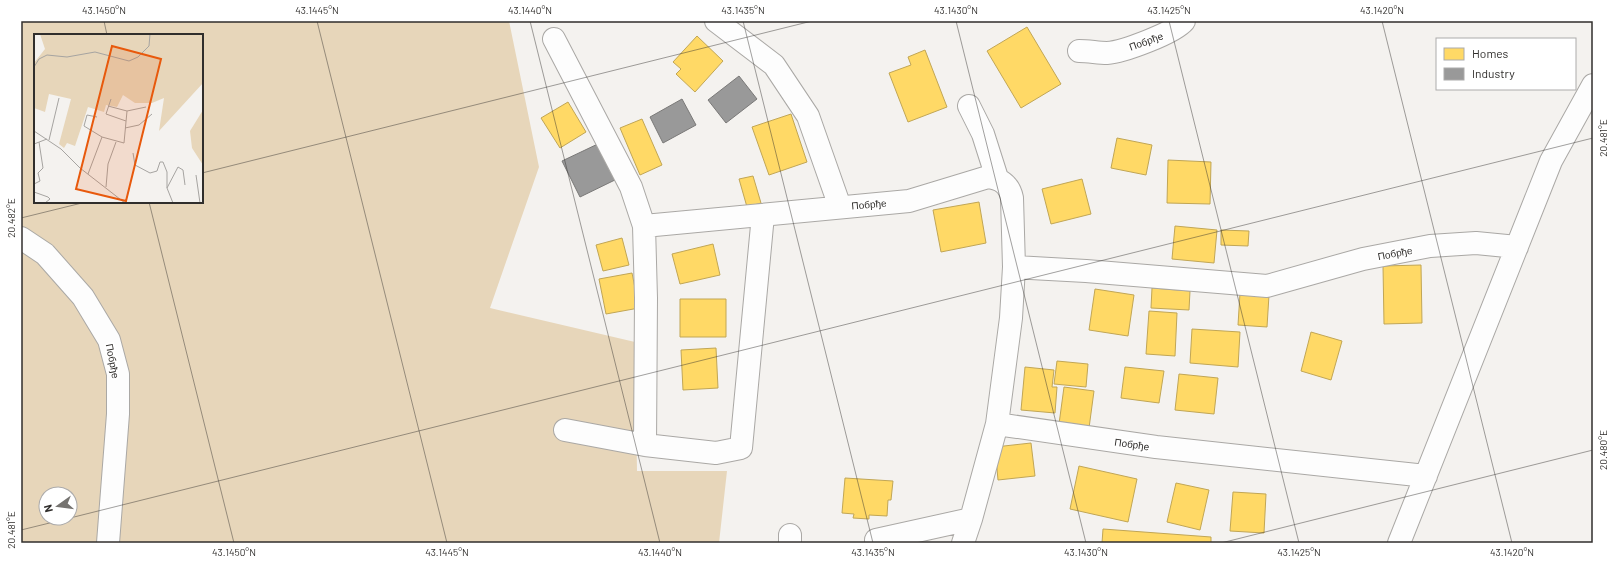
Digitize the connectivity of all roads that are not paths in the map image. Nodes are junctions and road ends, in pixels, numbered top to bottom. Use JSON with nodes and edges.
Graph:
{"nodes":[{"id":1,"x":716,"y":21,"type":"edge"},
{"id":2,"x":1184,"y":21,"type":"edge"},
{"id":3,"x":554,"y":39,"type":"dead end"},
{"id":4,"x":1079,"y":51,"type":"dead end"},
{"id":5,"x":1593,"y":85,"type":"edge"},
{"id":6,"x":969,"y":106,"type":"dead end"},
{"id":7,"x":997,"y":178,"type":"junction"},
{"id":8,"x":840,"y":207,"type":"junction"},
{"id":9,"x":763,"y":215,"type":"junction"},
{"id":10,"x":644,"y":226,"type":"junction"},
{"id":11,"x":21,"y":238,"type":"edge"},
{"id":12,"x":1517,"y":247,"type":"junction"},
{"id":13,"x":1014,"y":267,"type":"junction"},
{"id":14,"x":997,"y":424,"type":"junction"},
{"id":15,"x":564,"y":430,"type":"dead end"},
{"id":16,"x":645,"y":446,"type":"junction"},
{"id":17,"x":1426,"y":476,"type":"junction"},
{"id":18,"x":971,"y":519,"type":"junction"},
{"id":19,"x":876,"y":540,"type":"dead end"},
{"id":20,"x":108,"y":543,"type":"edge"},
{"id":21,"x":963,"y":543,"type":"edge"},
{"id":22,"x":1399,"y":543,"type":"edge"}],
"edges":[{"from":1,"to":8,"type":"street"},
{"from":2,"to":4,"type":"street","name":"Побрђе"},
{"from":3,"to":10,"type":"street"},
{"from":5,"to":12,"type":"street"},
{"from":6,"to":7,"type":"street"},
{"from":7,"to":8,"type":"street","name":"Побрђе"},
{"from":7,"to":13,"type":"street"},
{"from":8,"to":9,"type":"street","name":"Побрђе"},
{"from":9,"to":10,"type":"street","name":"Побрђе"},
{"from":9,"to":16,"type":"street"},
{"from":10,"to":16,"type":"street"},
{"from":11,"to":20,"type":"street","name":"Побрђе"},
{"from":12,"to":13,"type":"street","name":"Побрђе"},
{"from":12,"to":17,"type":"street"},
{"from":13,"to":14,"type":"street"},
{"from":14,"to":17,"type":"street","name":"Побрђе"},
{"from":14,"to":18,"type":"street"},
{"from":15,"to":16,"type":"street"},
{"from":17,"to":22,"type":"street"},
{"from":18,"to":19,"type":"street"},
{"from":18,"to":21,"type":"street"}]}
